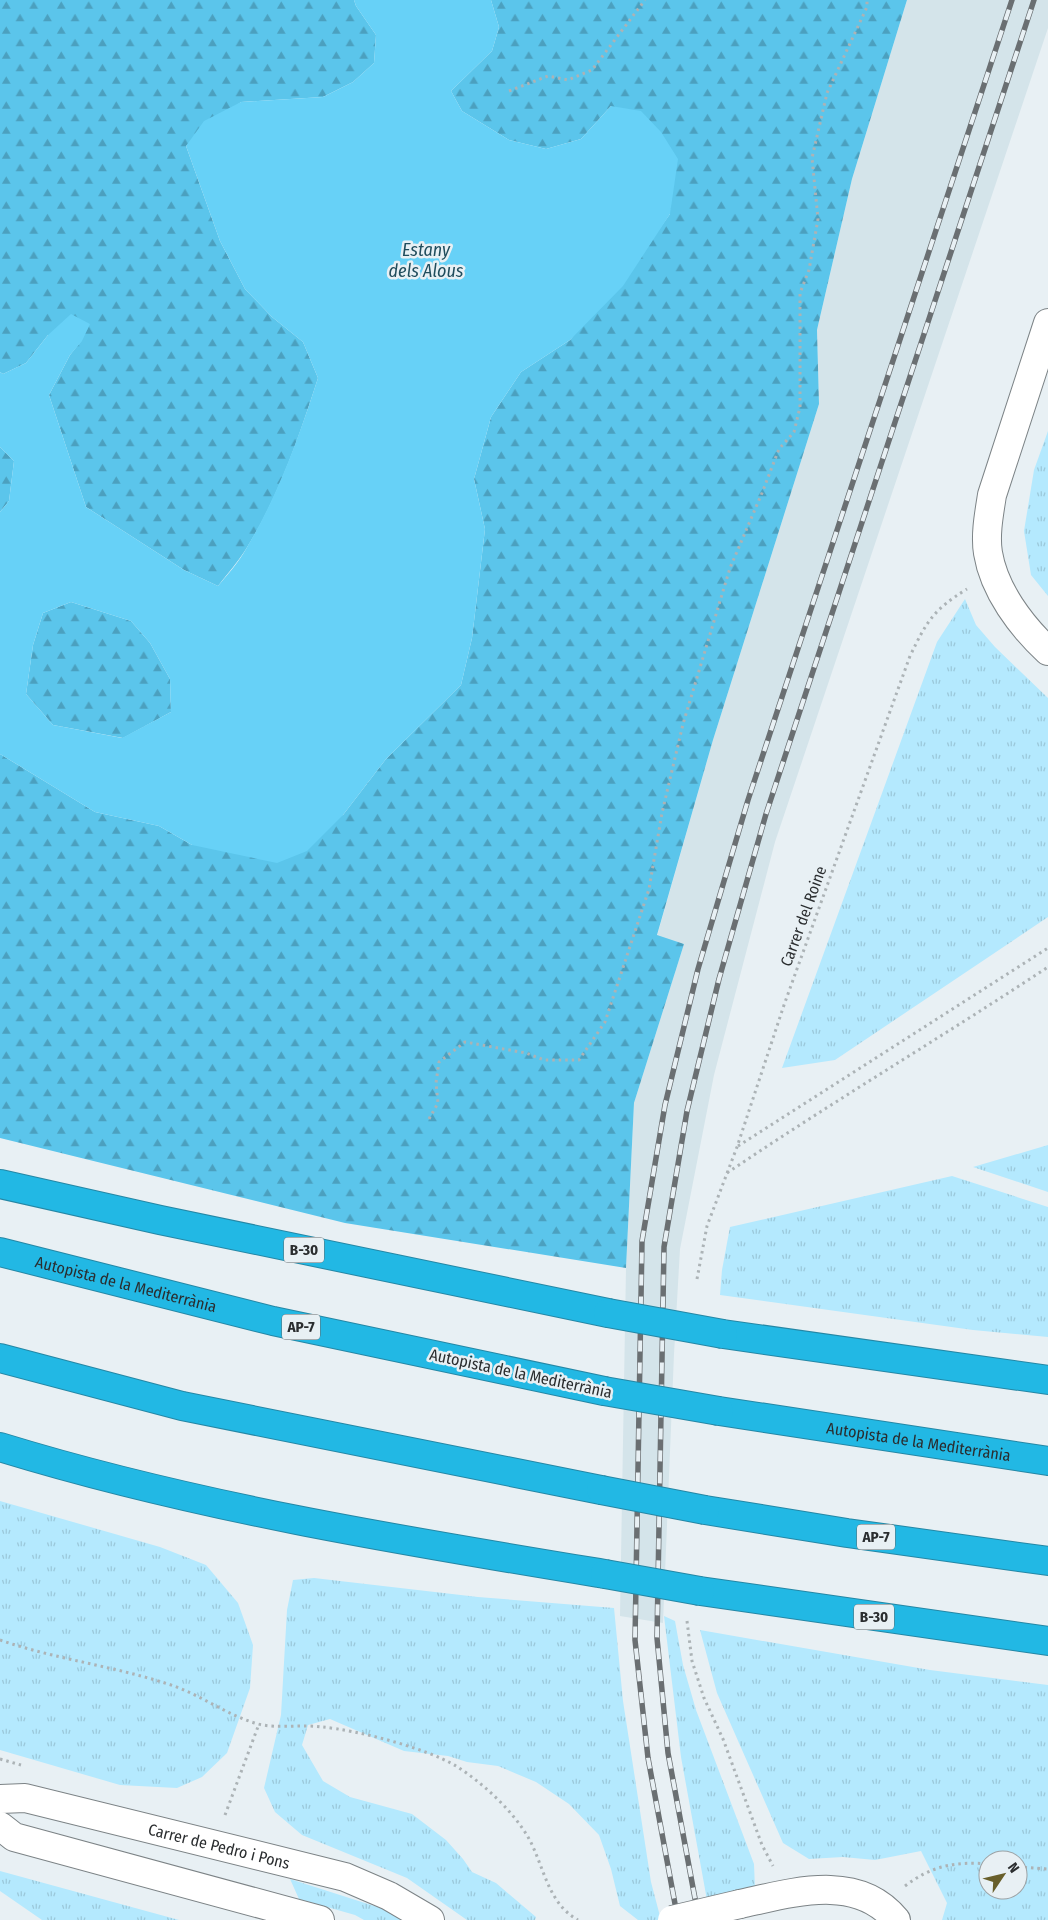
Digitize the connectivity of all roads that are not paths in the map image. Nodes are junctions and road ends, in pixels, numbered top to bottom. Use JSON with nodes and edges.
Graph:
{"nodes":[{"id":1,"x":1048,"y":323,"type":"edge"},
{"id":2,"x":1048,"y":651,"type":"edge"},
{"id":3,"x":0,"y":1184,"type":"edge"},
{"id":4,"x":0,"y":1252,"type":"edge"},
{"id":5,"x":0,"y":1358,"type":"edge"},
{"id":6,"x":1048,"y":1380,"type":"edge"},
{"id":7,"x":0,"y":1447,"type":"edge"},
{"id":8,"x":1048,"y":1461,"type":"edge"},
{"id":9,"x":1048,"y":1561,"type":"edge"},
{"id":10,"x":1048,"y":1641,"type":"edge"},
{"id":11,"x":0,"y":1799,"type":"edge"},
{"id":12,"x":0,"y":1826,"type":"edge"},
{"id":13,"x":888,"y":1912,"type":"edge"},
{"id":14,"x":320,"y":1920,"type":"edge"},
{"id":15,"x":430,"y":1920,"type":"edge"},
{"id":16,"x":672,"y":1920,"type":"edge"}],
"edges":[{"from":1,"to":2,"type":"street"},
{"from":3,"to":6,"type":"highway","number":"B-30","bridge":true},
{"from":4,"to":8,"type":"highway","name":"Autopista de la Mediterrània","number":"AP-7","bridge":true},
{"from":5,"to":9,"type":"highway","number":"AP-7","bridge":true},
{"from":7,"to":10,"type":"highway","number":"B-30","bridge":true},
{"from":11,"to":15,"type":"street","name":"Carrer de Pedro i Pons"},
{"from":12,"to":14,"type":"street"},
{"from":13,"to":16,"type":"street","bridge":true}]}
